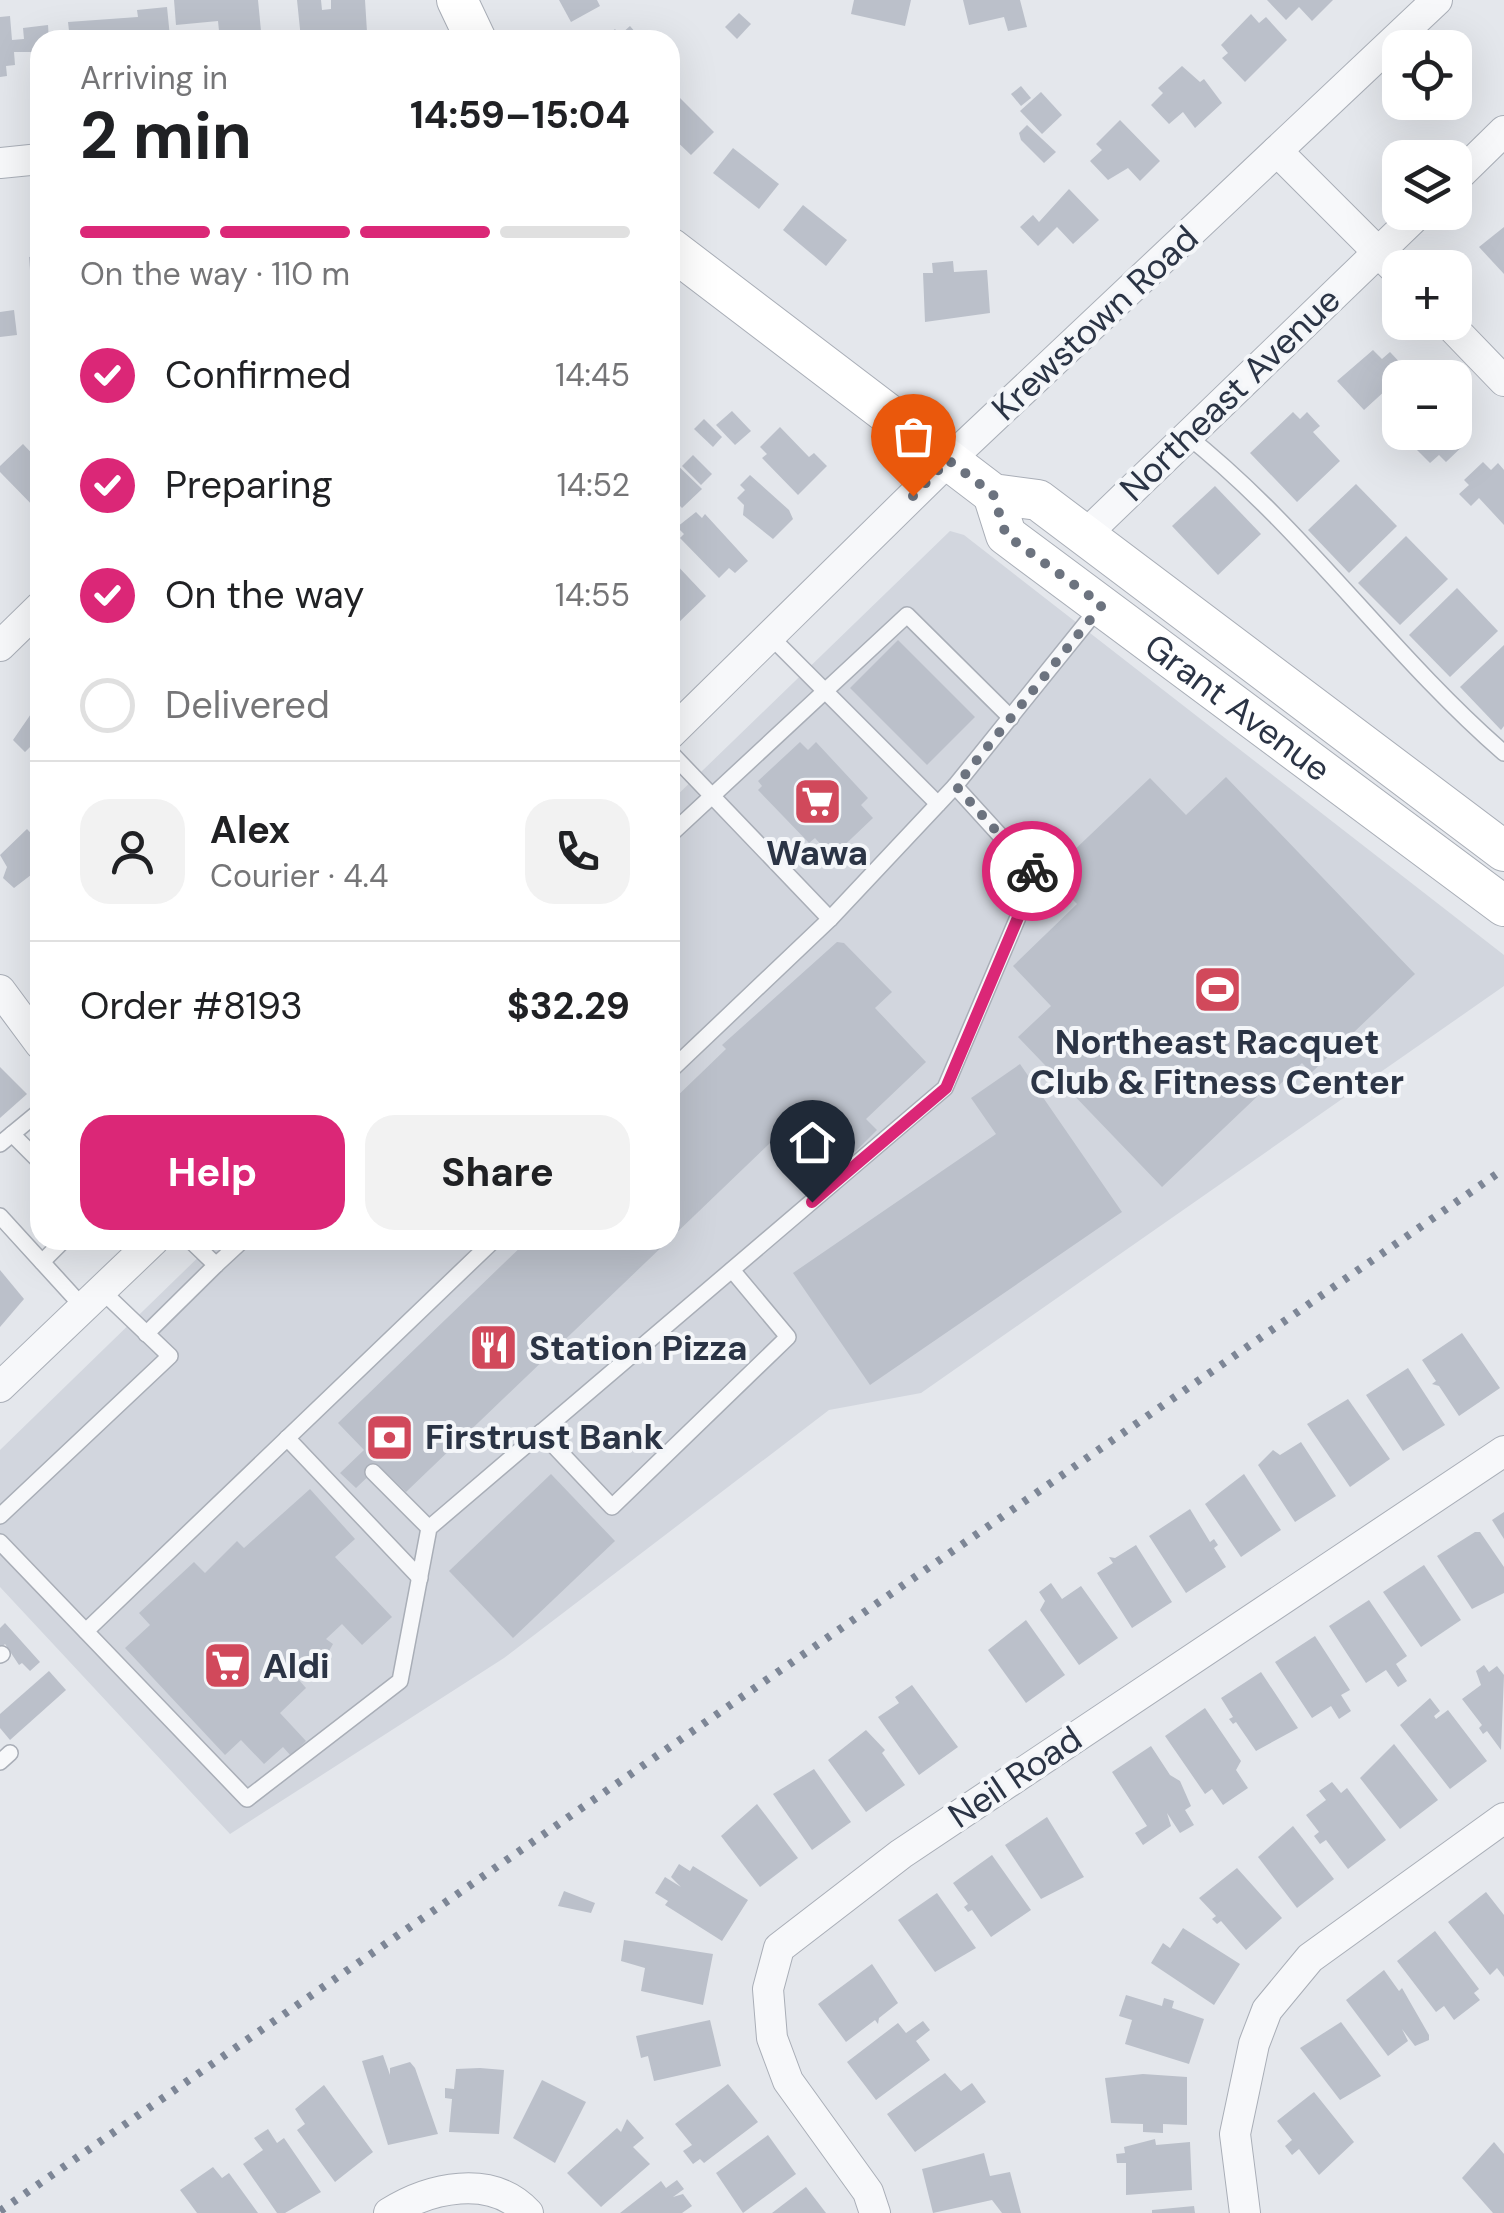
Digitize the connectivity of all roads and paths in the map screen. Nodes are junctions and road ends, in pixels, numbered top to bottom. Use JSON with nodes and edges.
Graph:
{"nodes":[{"id":1,"x":457,"y":0,"type":"edge"},
{"id":2,"x":1438,"y":0,"type":"edge"},
{"id":3,"x":471,"y":30,"type":"edge"},
{"id":4,"x":1504,"y":132,"type":"edge"},
{"id":5,"x":1277,"y":151,"type":"junction"},
{"id":6,"x":30,"y":160,"type":"edge"},
{"id":7,"x":1472,"y":163,"type":"edge"},
{"id":8,"x":0,"y":164,"type":"edge"},
{"id":9,"x":680,"y":256,"type":"edge"},
{"id":10,"x":1382,"y":256,"type":"edge"},
{"id":11,"x":1382,"y":269,"type":"edge"},
{"id":12,"x":1464,"y":340,"type":"edge"},
{"id":13,"x":1504,"y":381,"type":"edge"},
{"id":14,"x":1184,"y":434,"type":"junction"},
{"id":15,"x":948,"y":460,"type":"junction"},
{"id":16,"x":993,"y":494,"type":"junction"},
{"id":17,"x":1085,"y":535,"type":"junction"},
{"id":18,"x":1102,"y":605,"type":"junction"},
{"id":19,"x":30,"y":617,"type":"edge"},
{"id":20,"x":770,"y":636,"type":"junction"},
{"id":21,"x":0,"y":646,"type":"edge"},
{"id":22,"x":826,"y":691,"type":"junction"},
{"id":23,"x":1011,"y":718,"type":"junction"},
{"id":24,"x":680,"y":724,"type":"edge"},
{"id":25,"x":1504,"y":752,"type":"edge"},
{"id":26,"x":680,"y":762,"type":"edge"},
{"id":27,"x":956,"y":786,"type":"junction"},
{"id":28,"x":712,"y":795,"type":"junction"},
{"id":29,"x":938,"y":804,"type":"junction"},
{"id":30,"x":680,"y":825,"type":"edge"},
{"id":31,"x":1504,"y":851,"type":"edge"},
{"id":32,"x":1504,"y":906,"type":"edge"},
{"id":33,"x":830,"y":918,"type":"junction"},
{"id":34,"x":0,"y":990,"type":"edge"},
{"id":35,"x":30,"y":1030,"type":"edge"},
{"id":36,"x":680,"y":1060,"type":"edge"},
{"id":37,"x":30,"y":1119,"type":"edge"},
{"id":38,"x":6,"y":1139,"type":"edge"},
{"id":39,"x":30,"y":1155,"type":"edge"},
{"id":40,"x":0,"y":1216,"type":"edge"},
{"id":41,"x":30,"y":1249,"type":"edge"},
{"id":42,"x":31,"y":1250,"type":"edge"},
{"id":43,"x":54,"y":1250,"type":"edge"},
{"id":44,"x":143,"y":1250,"type":"edge"},
{"id":45,"x":200,"y":1250,"type":"edge"},
{"id":46,"x":232,"y":1250,"type":"edge"},
{"id":47,"x":484,"y":1250,"type":"edge"},
{"id":48,"x":42,"y":1262,"type":"junction"},
{"id":49,"x":216,"y":1265,"type":"junction"},
{"id":50,"x":732,"y":1270,"type":"junction"},
{"id":51,"x":92,"y":1298,"type":"junction"},
{"id":52,"x":146,"y":1334,"type":"junction"},
{"id":53,"x":0,"y":1386,"type":"edge"},
{"id":54,"x":541,"y":1432,"type":"junction"},
{"id":55,"x":287,"y":1438,"type":"junction"},
{"id":56,"x":1504,"y":1450,"type":"edge"},
{"id":57,"x":373,"y":1472,"type":"dead end"},
{"id":58,"x":0,"y":1516,"type":"edge"},
{"id":59,"x":429,"y":1528,"type":"junction"},
{"id":60,"x":0,"y":1542,"type":"edge"},
{"id":61,"x":420,"y":1578,"type":"junction"},
{"id":62,"x":86,"y":1631,"type":"junction"},
{"id":63,"x":1504,"y":1818,"type":"edge"},
{"id":64,"x":389,"y":2213,"type":"edge"},
{"id":65,"x":528,"y":2213,"type":"edge"},
{"id":66,"x":876,"y":2213,"type":"edge"},
{"id":67,"x":1245,"y":2213,"type":"edge"}],
"edges":[{"from":1,"to":3,"type":"main road"},
{"from":2,"to":5,"type":"street","name":"Krewstown Road"},
{"from":4,"to":7,"type":"street"},
{"from":5,"to":10,"type":"street"},
{"from":5,"to":15,"type":"street","name":"Krewstown Road"},
{"from":6,"to":8,"type":"street"},
{"from":9,"to":15,"type":"main road","name":"Grant Avenue"},
{"from":11,"to":14,"type":"street","name":"Northeast Avenue"},
{"from":12,"to":13,"type":"street"},
{"from":14,"to":17,"type":"street","name":"Northeast Avenue"},
{"from":14,"to":25,"type":"lane"},
{"from":15,"to":16,"type":"main road","name":"Grant Avenue"},
{"from":15,"to":20,"type":"street","name":"Krewstown Road"},
{"from":16,"to":17,"type":"main road","name":"Grant Avenue"},
{"from":16,"to":18,"type":"main road","name":"Grant Avenue"},
{"from":17,"to":31,"type":"main road","name":"Grant Avenue"},
{"from":18,"to":23,"type":"lane"},
{"from":18,"to":32,"type":"main road","name":"Grant Avenue"},
{"from":19,"to":21,"type":"street"},
{"from":20,"to":22,"type":"lane"},
{"from":20,"to":24,"type":"street","name":"Krewstown Road"},
{"from":22,"to":23,"type":"lane"},
{"from":22,"to":28,"type":"lane"},
{"from":22,"to":29,"type":"lane"},
{"from":23,"to":27,"type":"lane"},
{"from":26,"to":28,"type":"lane"},
{"from":27,"to":29,"type":"lane"},
{"from":27,"to":50,"type":"lane"},
{"from":28,"to":30,"type":"lane"},
{"from":28,"to":33,"type":"lane"},
{"from":29,"to":33,"type":"lane"},
{"from":33,"to":36,"type":"lane"},
{"from":34,"to":35,"type":"street"},
{"from":37,"to":38,"type":"lane"},
{"from":38,"to":39,"type":"lane"},
{"from":40,"to":41,"type":"lane"},
{"from":42,"to":48,"type":"lane"},
{"from":43,"to":48,"type":"lane"},
{"from":44,"to":51,"type":"street"},
{"from":45,"to":49,"type":"lane"},
{"from":46,"to":49,"type":"lane"},
{"from":47,"to":55,"type":"lane"},
{"from":48,"to":51,"type":"lane"},
{"from":49,"to":52,"type":"lane"},
{"from":50,"to":54,"type":"lane"},
{"from":50,"to":54,"type":"lane"},
{"from":51,"to":52,"type":"lane"},
{"from":51,"to":53,"type":"street"},
{"from":52,"to":58,"type":"lane"},
{"from":54,"to":59,"type":"lane"},
{"from":55,"to":61,"type":"lane"},
{"from":55,"to":62,"type":"lane"},
{"from":56,"to":66,"type":"street","name":"Neil Road"},
{"from":57,"to":59,"type":"lane"},
{"from":59,"to":61,"type":"lane"},
{"from":60,"to":62,"type":"lane"},
{"from":61,"to":62,"type":"lane"},
{"from":63,"to":67,"type":"street"},
{"from":64,"to":65,"type":"street"}]}
